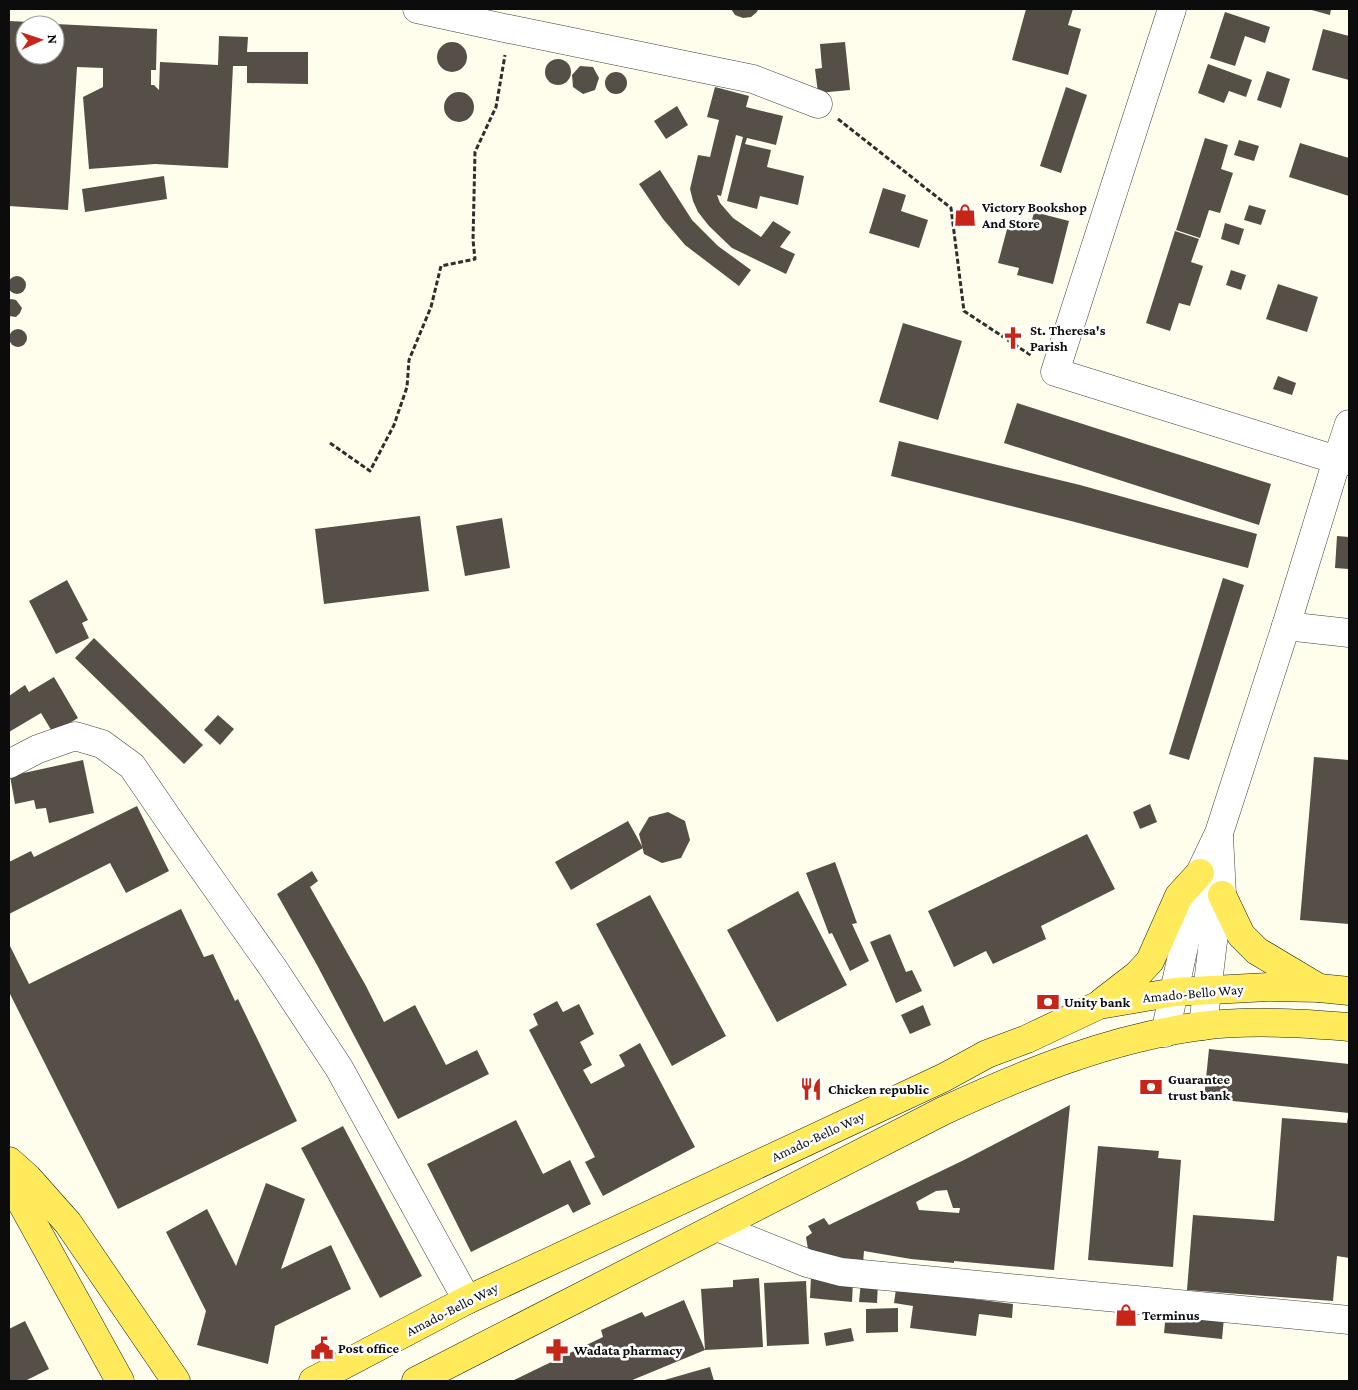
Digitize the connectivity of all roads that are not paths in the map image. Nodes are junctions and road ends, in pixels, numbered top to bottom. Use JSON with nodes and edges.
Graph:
{"nodes":[{"id":1,"x":417,"y":9,"type":"edge"},
{"id":2,"x":1172,"y":9,"type":"edge"},
{"id":3,"x":818,"y":104,"type":"road end"},
{"id":4,"x":1349,"y":424,"type":"edge"},
{"id":5,"x":1343,"y":460,"type":"edge"},
{"id":6,"x":1286,"y":626,"type":"junction"},
{"id":7,"x":1349,"y":634,"type":"edge"},
{"id":8,"x":9,"y":764,"type":"edge"},
{"id":9,"x":1219,"y":833,"type":"junction"},
{"id":10,"x":1200,"y":872,"type":"junction"},
{"id":11,"x":1222,"y":895,"type":"junction"},
{"id":12,"x":1319,"y":988,"type":"junction"},
{"id":13,"x":1207,"y":990,"type":"junction"},
{"id":14,"x":1349,"y":991,"type":"edge"},
{"id":15,"x":1175,"y":992,"type":"junction"},
{"id":16,"x":1099,"y":1006,"type":"junction"},
{"id":17,"x":1203,"y":1026,"type":"junction"},
{"id":18,"x":1349,"y":1026,"type":"edge"},
{"id":19,"x":1165,"y":1032,"type":"junction"},
{"id":20,"x":9,"y":1161,"type":"edge"},
{"id":21,"x":9,"y":1180,"type":"edge"},
{"id":22,"x":717,"y":1227,"type":"junction"},
{"id":23,"x":467,"y":1300,"type":"junction"},
{"id":24,"x":1349,"y":1320,"type":"edge"},
{"id":25,"x":157,"y":1354,"type":"junction"},
{"id":26,"x":321,"y":1377,"type":"edge"},
{"id":27,"x":119,"y":1380,"type":"edge"},
{"id":28,"x":176,"y":1381,"type":"edge"},
{"id":29,"x":193,"y":1381,"type":"edge"},
{"id":30,"x":303,"y":1381,"type":"edge"},
{"id":31,"x":416,"y":1381,"type":"edge"}],
"edges":[{"from":1,"to":3,"type":"street"},
{"from":2,"to":5,"type":"street"},
{"from":4,"to":5,"type":"street"},
{"from":5,"to":6,"type":"street"},
{"from":6,"to":7,"type":"street"},
{"from":6,"to":9,"type":"street"},
{"from":8,"to":23,"type":"street"},
{"from":9,"to":10,"type":"street"},
{"from":9,"to":11,"type":"street"},
{"from":10,"to":15,"type":"street"},
{"from":10,"to":16,"type":"main road"},
{"from":11,"to":12,"type":"main road"},
{"from":11,"to":13,"type":"street"},
{"from":12,"to":13,"type":"main road","name":"Amado-Bello Way"},
{"from":12,"to":14,"type":"main road","name":"Amado-Bello Way"},
{"from":13,"to":15,"type":"main road","name":"Amado-Bello Way"},
{"from":13,"to":17,"type":"street"},
{"from":15,"to":16,"type":"main road","name":"Amado-Bello Way"},
{"from":15,"to":19,"type":"street"},
{"from":16,"to":23,"type":"main road","name":"Amado-Bello Way"},
{"from":17,"to":18,"type":"main road"},
{"from":17,"to":19,"type":"main road"},
{"from":19,"to":22,"type":"main road"},
{"from":20,"to":25,"type":"main road"},
{"from":21,"to":27,"type":"main road"},
{"from":22,"to":24,"type":"street"},
{"from":22,"to":31,"type":"main road"},
{"from":23,"to":26,"type":"main road","name":"Amado-Bello Way"},
{"from":25,"to":28,"type":"main road"},
{"from":25,"to":29,"type":"main road"},
{"from":26,"to":30,"type":"main road","name":"Amado-Bello Way"}]}
